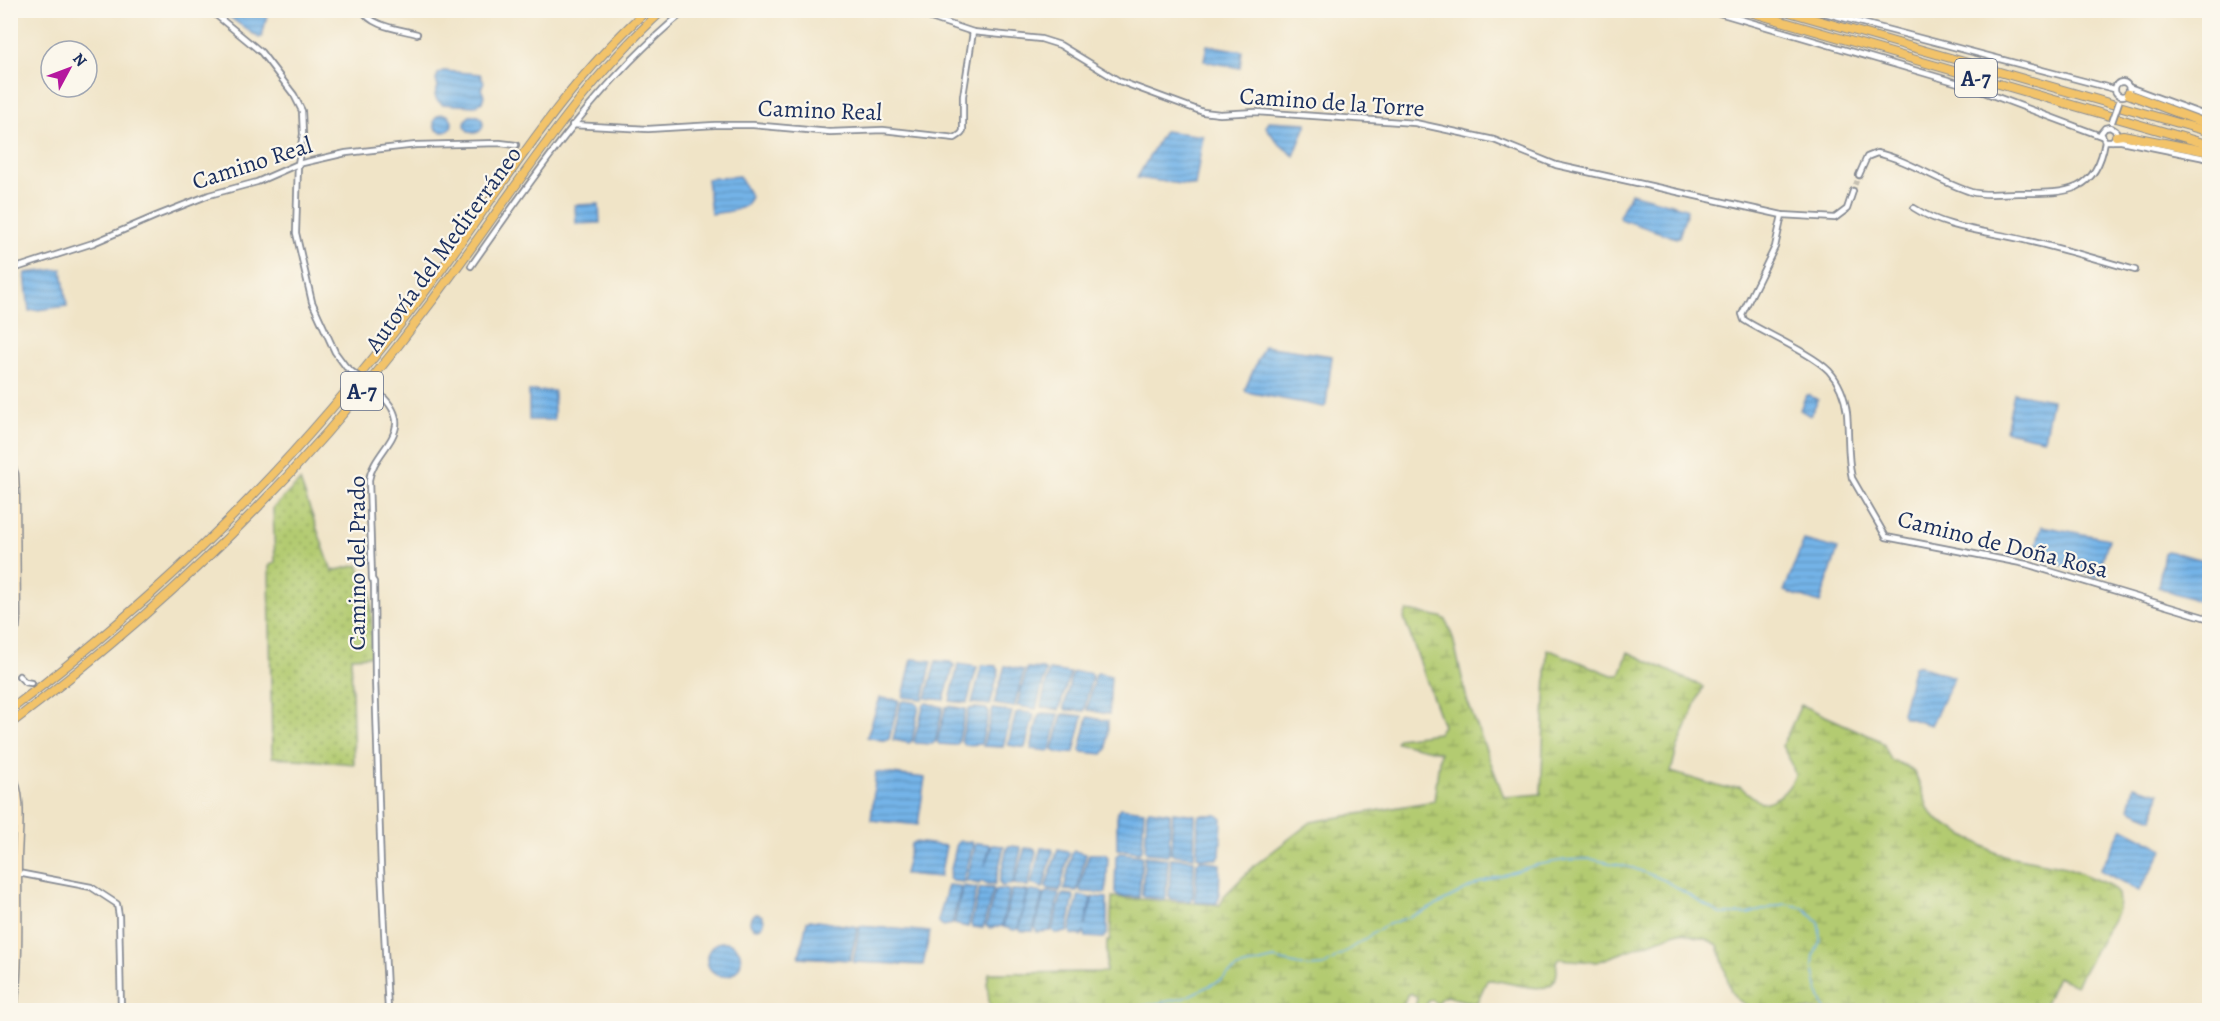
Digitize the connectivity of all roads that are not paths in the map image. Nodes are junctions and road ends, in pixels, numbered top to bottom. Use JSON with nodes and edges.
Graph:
{"nodes":[{"id":1,"x":210,"y":10,"type":"edge"},
{"id":2,"x":363,"y":10,"type":"edge"},
{"id":3,"x":647,"y":10,"type":"edge"},
{"id":4,"x":663,"y":10,"type":"edge"},
{"id":5,"x":686,"y":10,"type":"edge"},
{"id":6,"x":888,"y":10,"type":"edge"},
{"id":7,"x":1709,"y":10,"type":"edge"},
{"id":8,"x":1743,"y":10,"type":"edge"},
{"id":9,"x":1782,"y":10,"type":"edge"},
{"id":10,"x":1813,"y":10,"type":"edge"},
{"id":11,"x":973,"y":32,"type":"junction"},
{"id":12,"x":417,"y":33,"type":"dead end"},
{"id":13,"x":2114,"y":88,"type":"junction"},
{"id":14,"x":2128,"y":90,"type":"junction"},
{"id":15,"x":2119,"y":99,"type":"junction"},
{"id":16,"x":2210,"y":117,"type":"edge"},
{"id":17,"x":2111,"y":124,"type":"junction"},
{"id":18,"x":572,"y":125,"type":"junction"},
{"id":19,"x":2210,"y":125,"type":"edge"},
{"id":20,"x":2210,"y":132,"type":"edge"},
{"id":21,"x":2101,"y":136,"type":"junction"},
{"id":22,"x":2114,"y":139,"type":"junction"},
{"id":23,"x":2105,"y":143,"type":"junction"},
{"id":24,"x":2210,"y":145,"type":"edge"},
{"id":25,"x":516,"y":146,"type":"dead end"},
{"id":26,"x":2210,"y":152,"type":"edge"},
{"id":27,"x":2210,"y":159,"type":"edge"},
{"id":28,"x":298,"y":164,"type":"junction"},
{"id":29,"x":1859,"y":175,"type":"tunnel mouth"},
{"id":30,"x":1854,"y":191,"type":"tunnel mouth"},
{"id":31,"x":1914,"y":208,"type":"dead end"},
{"id":32,"x":1782,"y":215,"type":"junction"},
{"id":33,"x":471,"y":266,"type":"dead end"},
{"id":34,"x":10,"y":270,"type":"edge"},
{"id":35,"x":2134,"y":270,"type":"dead end"},
{"id":36,"x":10,"y":461,"type":"edge"},
{"id":37,"x":2210,"y":619,"type":"edge"},
{"id":38,"x":10,"y":638,"type":"edge"},
{"id":39,"x":19,"y":676,"type":"dead end"},
{"id":40,"x":31,"y":682,"type":"dead end"},
{"id":41,"x":10,"y":710,"type":"edge"},
{"id":42,"x":10,"y":724,"type":"edge"},
{"id":43,"x":10,"y":770,"type":"edge"},
{"id":44,"x":18,"y":873,"type":"junction"},
{"id":45,"x":10,"y":887,"type":"edge"},
{"id":46,"x":18,"y":888,"type":"junction"},
{"id":47,"x":14,"y":1011,"type":"edge"},
{"id":48,"x":121,"y":1011,"type":"edge"},
{"id":49,"x":388,"y":1011,"type":"edge"}],
"edges":[{"from":1,"to":28,"type":"street","name":"Camino del Prado"},
{"from":2,"to":12,"type":"street"},
{"from":3,"to":41,"type":"highway","name":"Autovía del Mediterráneo","number":"A-7"},
{"from":4,"to":42,"type":"highway","name":"Autovía del Mediterráneo","number":"A-7"},
{"from":5,"to":18,"type":"street"},
{"from":6,"to":11,"type":"street","name":"Camino de la Torre"},
{"from":7,"to":21,"type":"street"},
{"from":8,"to":24,"type":"highway","number":"A-7"},
{"from":9,"to":20,"type":"highway","number":"A-7"},
{"from":10,"to":13,"type":"street"},
{"from":11,"to":18,"type":"street","name":"Camino Real"},
{"from":11,"to":32,"type":"street","name":"Camino de la Torre"},
{"from":13,"to":14,"type":"street"},
{"from":13,"to":15,"type":"street"},
{"from":14,"to":15,"type":"street"},
{"from":14,"to":16,"type":"street"},
{"from":14,"to":19,"type":"highway"},
{"from":15,"to":17,"type":"street","bridge":true},
{"from":17,"to":21,"type":"street"},
{"from":17,"to":22,"type":"street"},
{"from":18,"to":33,"type":"street"},
{"from":21,"to":23,"type":"street"},
{"from":22,"to":23,"type":"street"},
{"from":22,"to":26,"type":"highway"},
{"from":22,"to":27,"type":"street"},
{"from":23,"to":29,"type":"street"},
{"from":25,"to":28,"type":"street","name":"Camino Real"},
{"from":28,"to":34,"type":"street","name":"Camino Real"},
{"from":28,"to":49,"type":"street","name":"Camino del Prado","bridge":true},
{"from":30,"to":32,"type":"street","name":"Camino de la Torre"},
{"from":31,"to":35,"type":"street"},
{"from":32,"to":37,"type":"street","name":"Camino de Doña Rosa"},
{"from":36,"to":38,"type":"main road"},
{"from":39,"to":40,"type":"street"},
{"from":43,"to":44,"type":"main road"},
{"from":44,"to":46,"type":"main road"},
{"from":44,"to":48,"type":"street"},
{"from":45,"to":46,"type":"street"},
{"from":46,"to":47,"type":"main road"}]}
